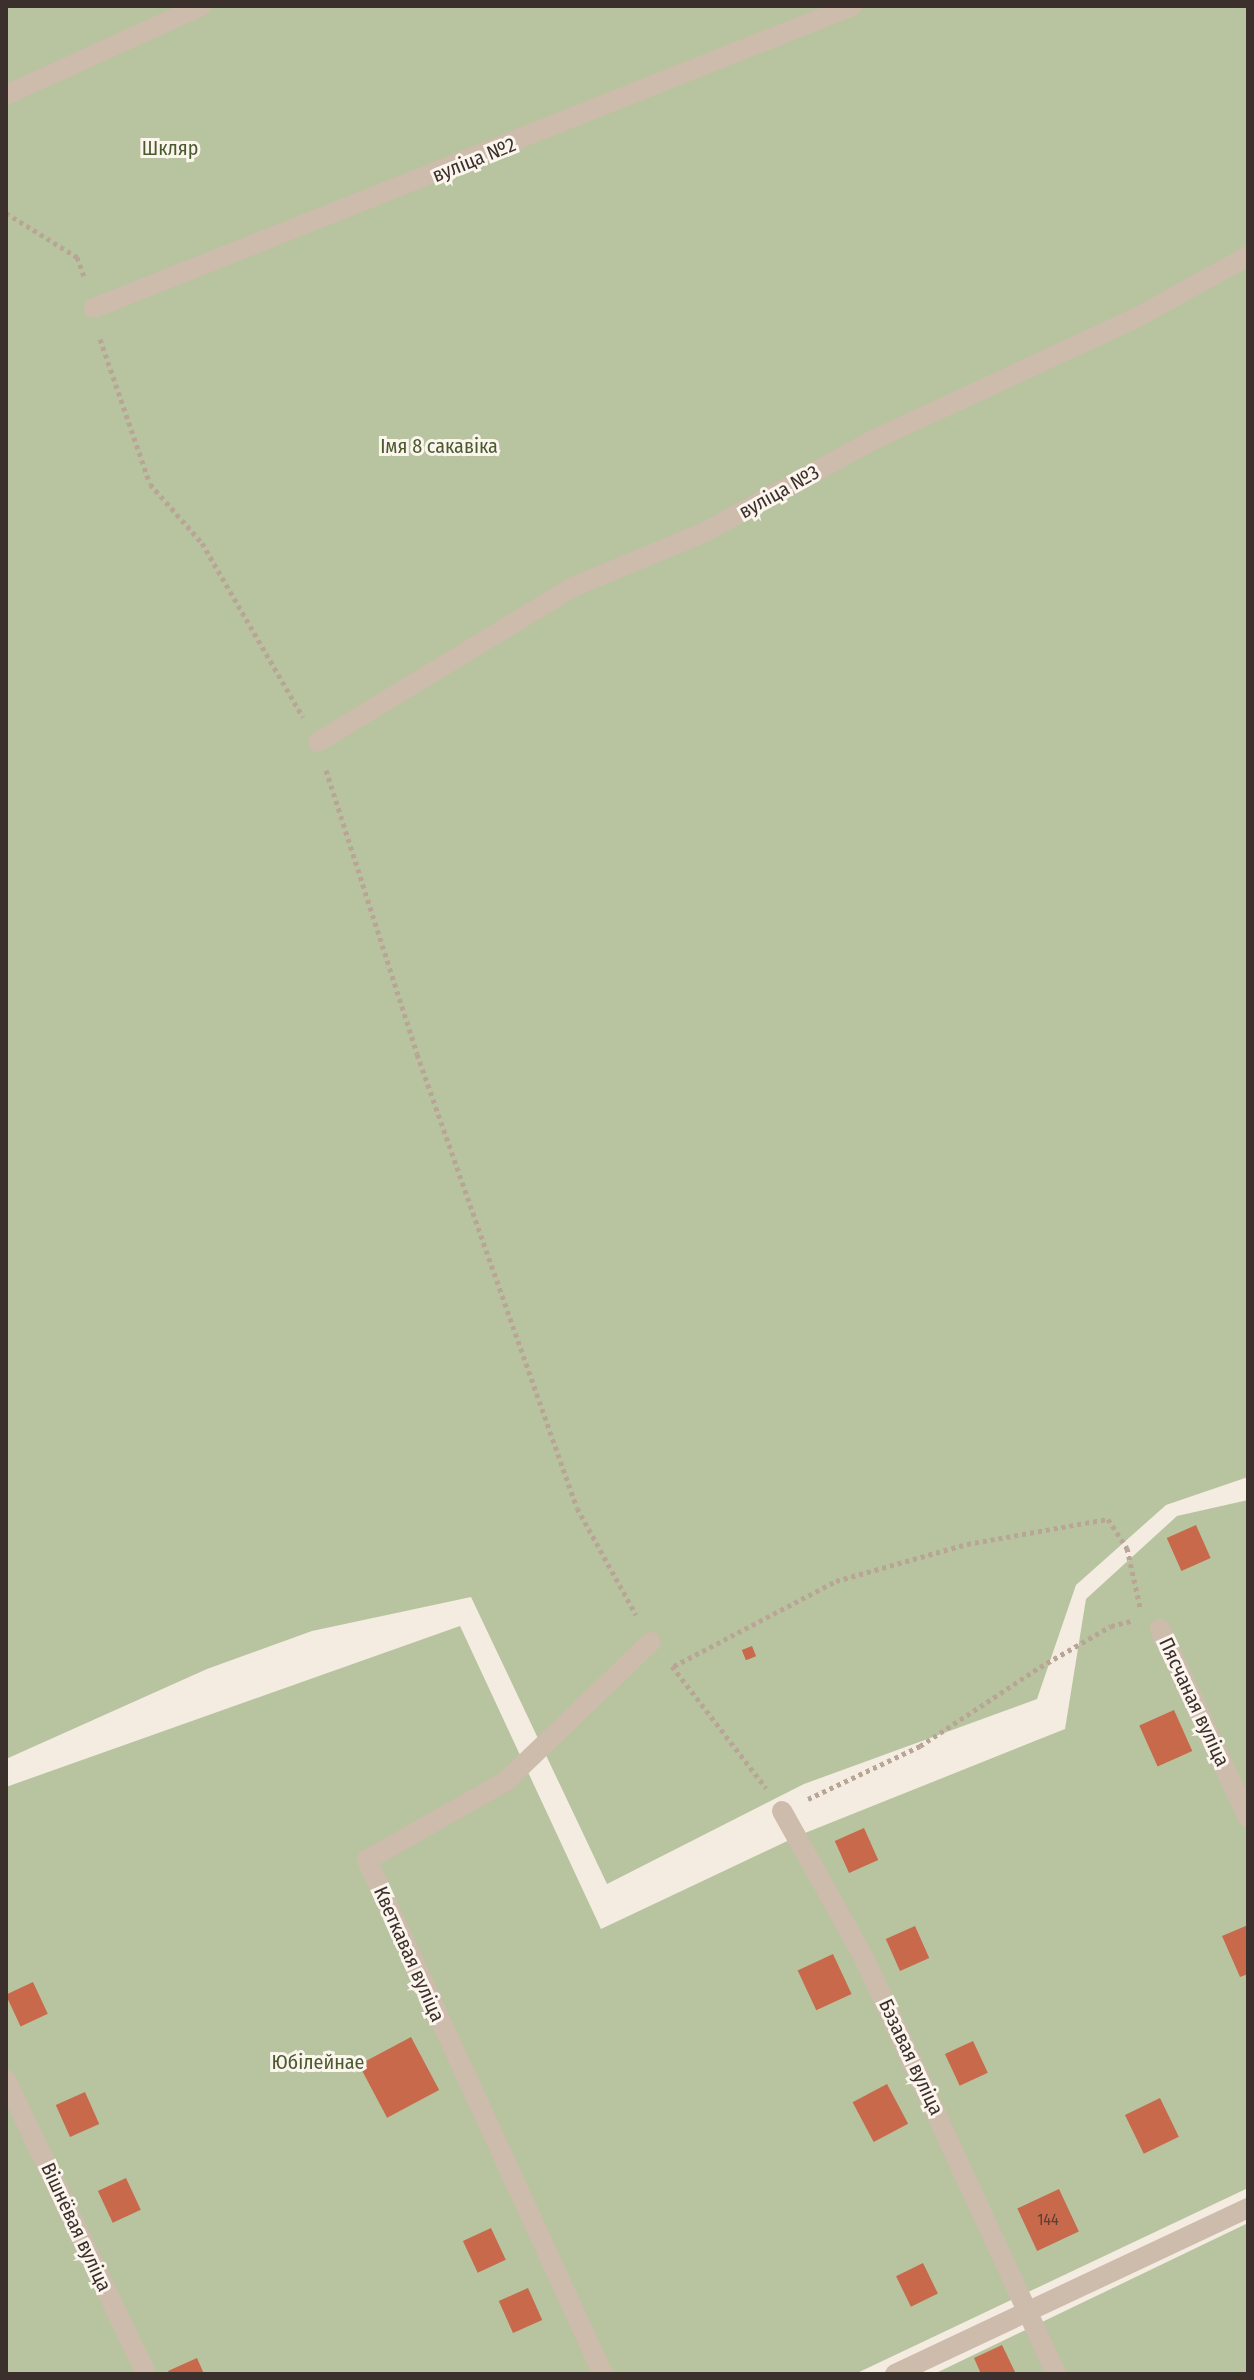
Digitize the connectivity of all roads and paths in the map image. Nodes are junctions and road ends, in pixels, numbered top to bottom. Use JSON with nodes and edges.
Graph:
{"nodes":[{"id":1,"x":201,"y":6,"type":"edge"},
{"id":2,"x":852,"y":6,"type":"edge"},
{"id":3,"x":6,"y":95,"type":"edge"},
{"id":4,"x":6,"y":213,"type":"edge"},
{"id":5,"x":1248,"y":256,"type":"edge"},
{"id":6,"x":94,"y":308,"type":"junction"},
{"id":7,"x":318,"y":742,"type":"junction"},
{"id":8,"x":1151,"y":1624,"type":"junction"},
{"id":9,"x":651,"y":1642,"type":"junction"},
{"id":10,"x":673,"y":1667,"type":"junction"},
{"id":11,"x":782,"y":1811,"type":"junction"},
{"id":12,"x":1248,"y":1818,"type":"edge"},
{"id":13,"x":6,"y":2080,"type":"edge"},
{"id":14,"x":1248,"y":2208,"type":"edge"},
{"id":15,"x":1028,"y":2308,"type":"junction"},
{"id":16,"x":146,"y":2374,"type":"edge"},
{"id":17,"x":603,"y":2374,"type":"edge"},
{"id":18,"x":895,"y":2374,"type":"edge"},
{"id":19,"x":1056,"y":2374,"type":"edge"}],
"edges":[{"from":1,"to":3,"type":"street"},
{"from":2,"to":6,"type":"street","name":"вуліца №2"},
{"from":4,"to":6,"type":"path"},
{"from":5,"to":7,"type":"street","name":"вуліца №3"},
{"from":6,"to":7,"type":"path"},
{"from":7,"to":9,"type":"path"},
{"from":8,"to":10,"type":"path"},
{"from":8,"to":11,"type":"path"},
{"from":8,"to":12,"type":"street","name":"Пясчаная вуліца"},
{"from":9,"to":10,"type":"path"},
{"from":9,"to":17,"type":"street","name":"Кветкавая вуліца"},
{"from":10,"to":11,"type":"path"},
{"from":11,"to":15,"type":"street","name":"Бэзавая вуліца"},
{"from":13,"to":16,"type":"street","name":"Вішнёвая вуліца"},
{"from":14,"to":15,"type":"street"},
{"from":15,"to":18,"type":"street"},
{"from":15,"to":19,"type":"street","name":"Бэзавая вуліца"}]}
